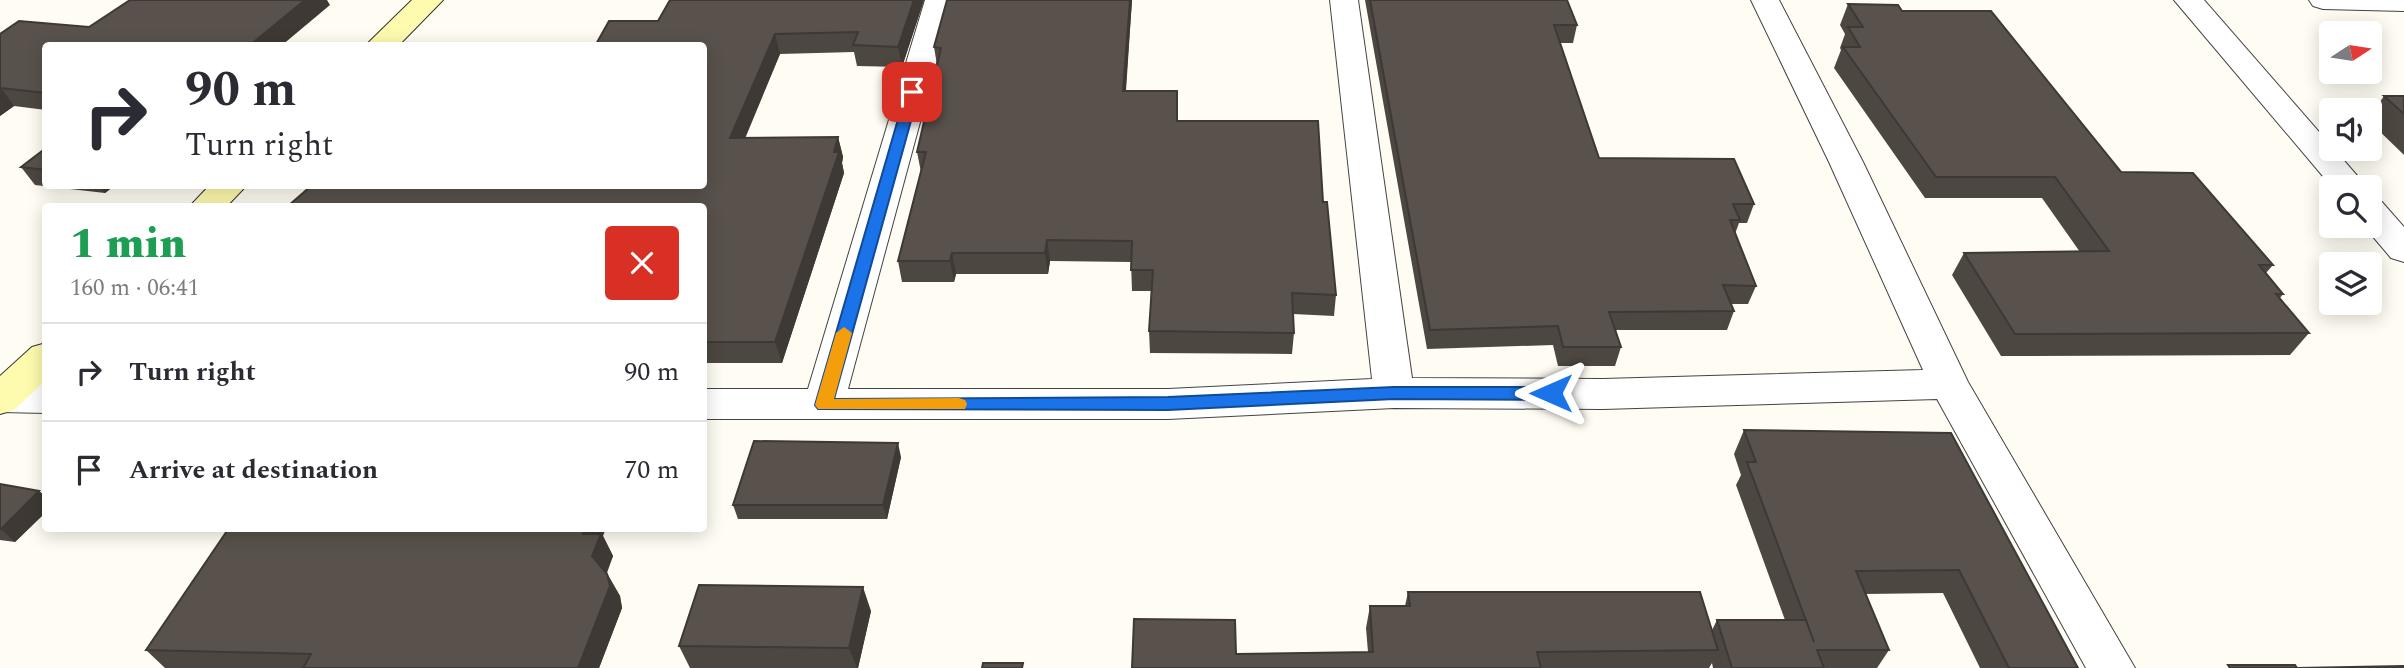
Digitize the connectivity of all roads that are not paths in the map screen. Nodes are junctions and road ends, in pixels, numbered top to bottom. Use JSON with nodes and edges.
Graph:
{"nodes":[{"id":1,"x":429,"y":0,"type":"edge"},
{"id":2,"x":939,"y":0,"type":"edge"},
{"id":3,"x":1345,"y":0,"type":"edge"},
{"id":4,"x":1765,"y":0,"type":"edge"},
{"id":5,"x":2188,"y":0,"type":"edge"},
{"id":6,"x":2323,"y":0,"type":"edge"},
{"id":7,"x":2404,"y":2,"type":"edge"},
{"id":8,"x":384,"y":42,"type":"edge"},
{"id":9,"x":2340,"y":175,"type":"edge"},
{"id":10,"x":226,"y":189,"type":"edge"},
{"id":11,"x":210,"y":203,"type":"edge"},
{"id":12,"x":2382,"y":224,"type":"edge"},
{"id":13,"x":2404,"y":250,"type":"edge"},
{"id":14,"x":42,"y":361,"type":"edge"},
{"id":15,"x":1949,"y":384,"type":"junction"},
{"id":16,"x":1394,"y":393,"type":"junction"},
{"id":17,"x":1,"y":398,"type":"edge"},
{"id":18,"x":42,"y":398,"type":"edge"},
{"id":19,"x":707,"y":404,"type":"edge"},
{"id":20,"x":824,"y":405,"type":"junction"},
{"id":21,"x":2111,"y":668,"type":"edge"}],
"edges":[{"from":1,"to":8,"type":"street"},
{"from":2,"to":20,"type":"street"},
{"from":3,"to":16,"type":"street"},
{"from":4,"to":15,"type":"street"},
{"from":5,"to":9,"type":"street"},
{"from":6,"to":7,"type":"street"},
{"from":10,"to":11,"type":"street"},
{"from":12,"to":13,"type":"street"},
{"from":14,"to":17,"type":"street"},
{"from":15,"to":16,"type":"street"},
{"from":15,"to":21,"type":"street"},
{"from":16,"to":20,"type":"street"},
{"from":17,"to":18,"type":"street"},
{"from":19,"to":20,"type":"street"}]}
